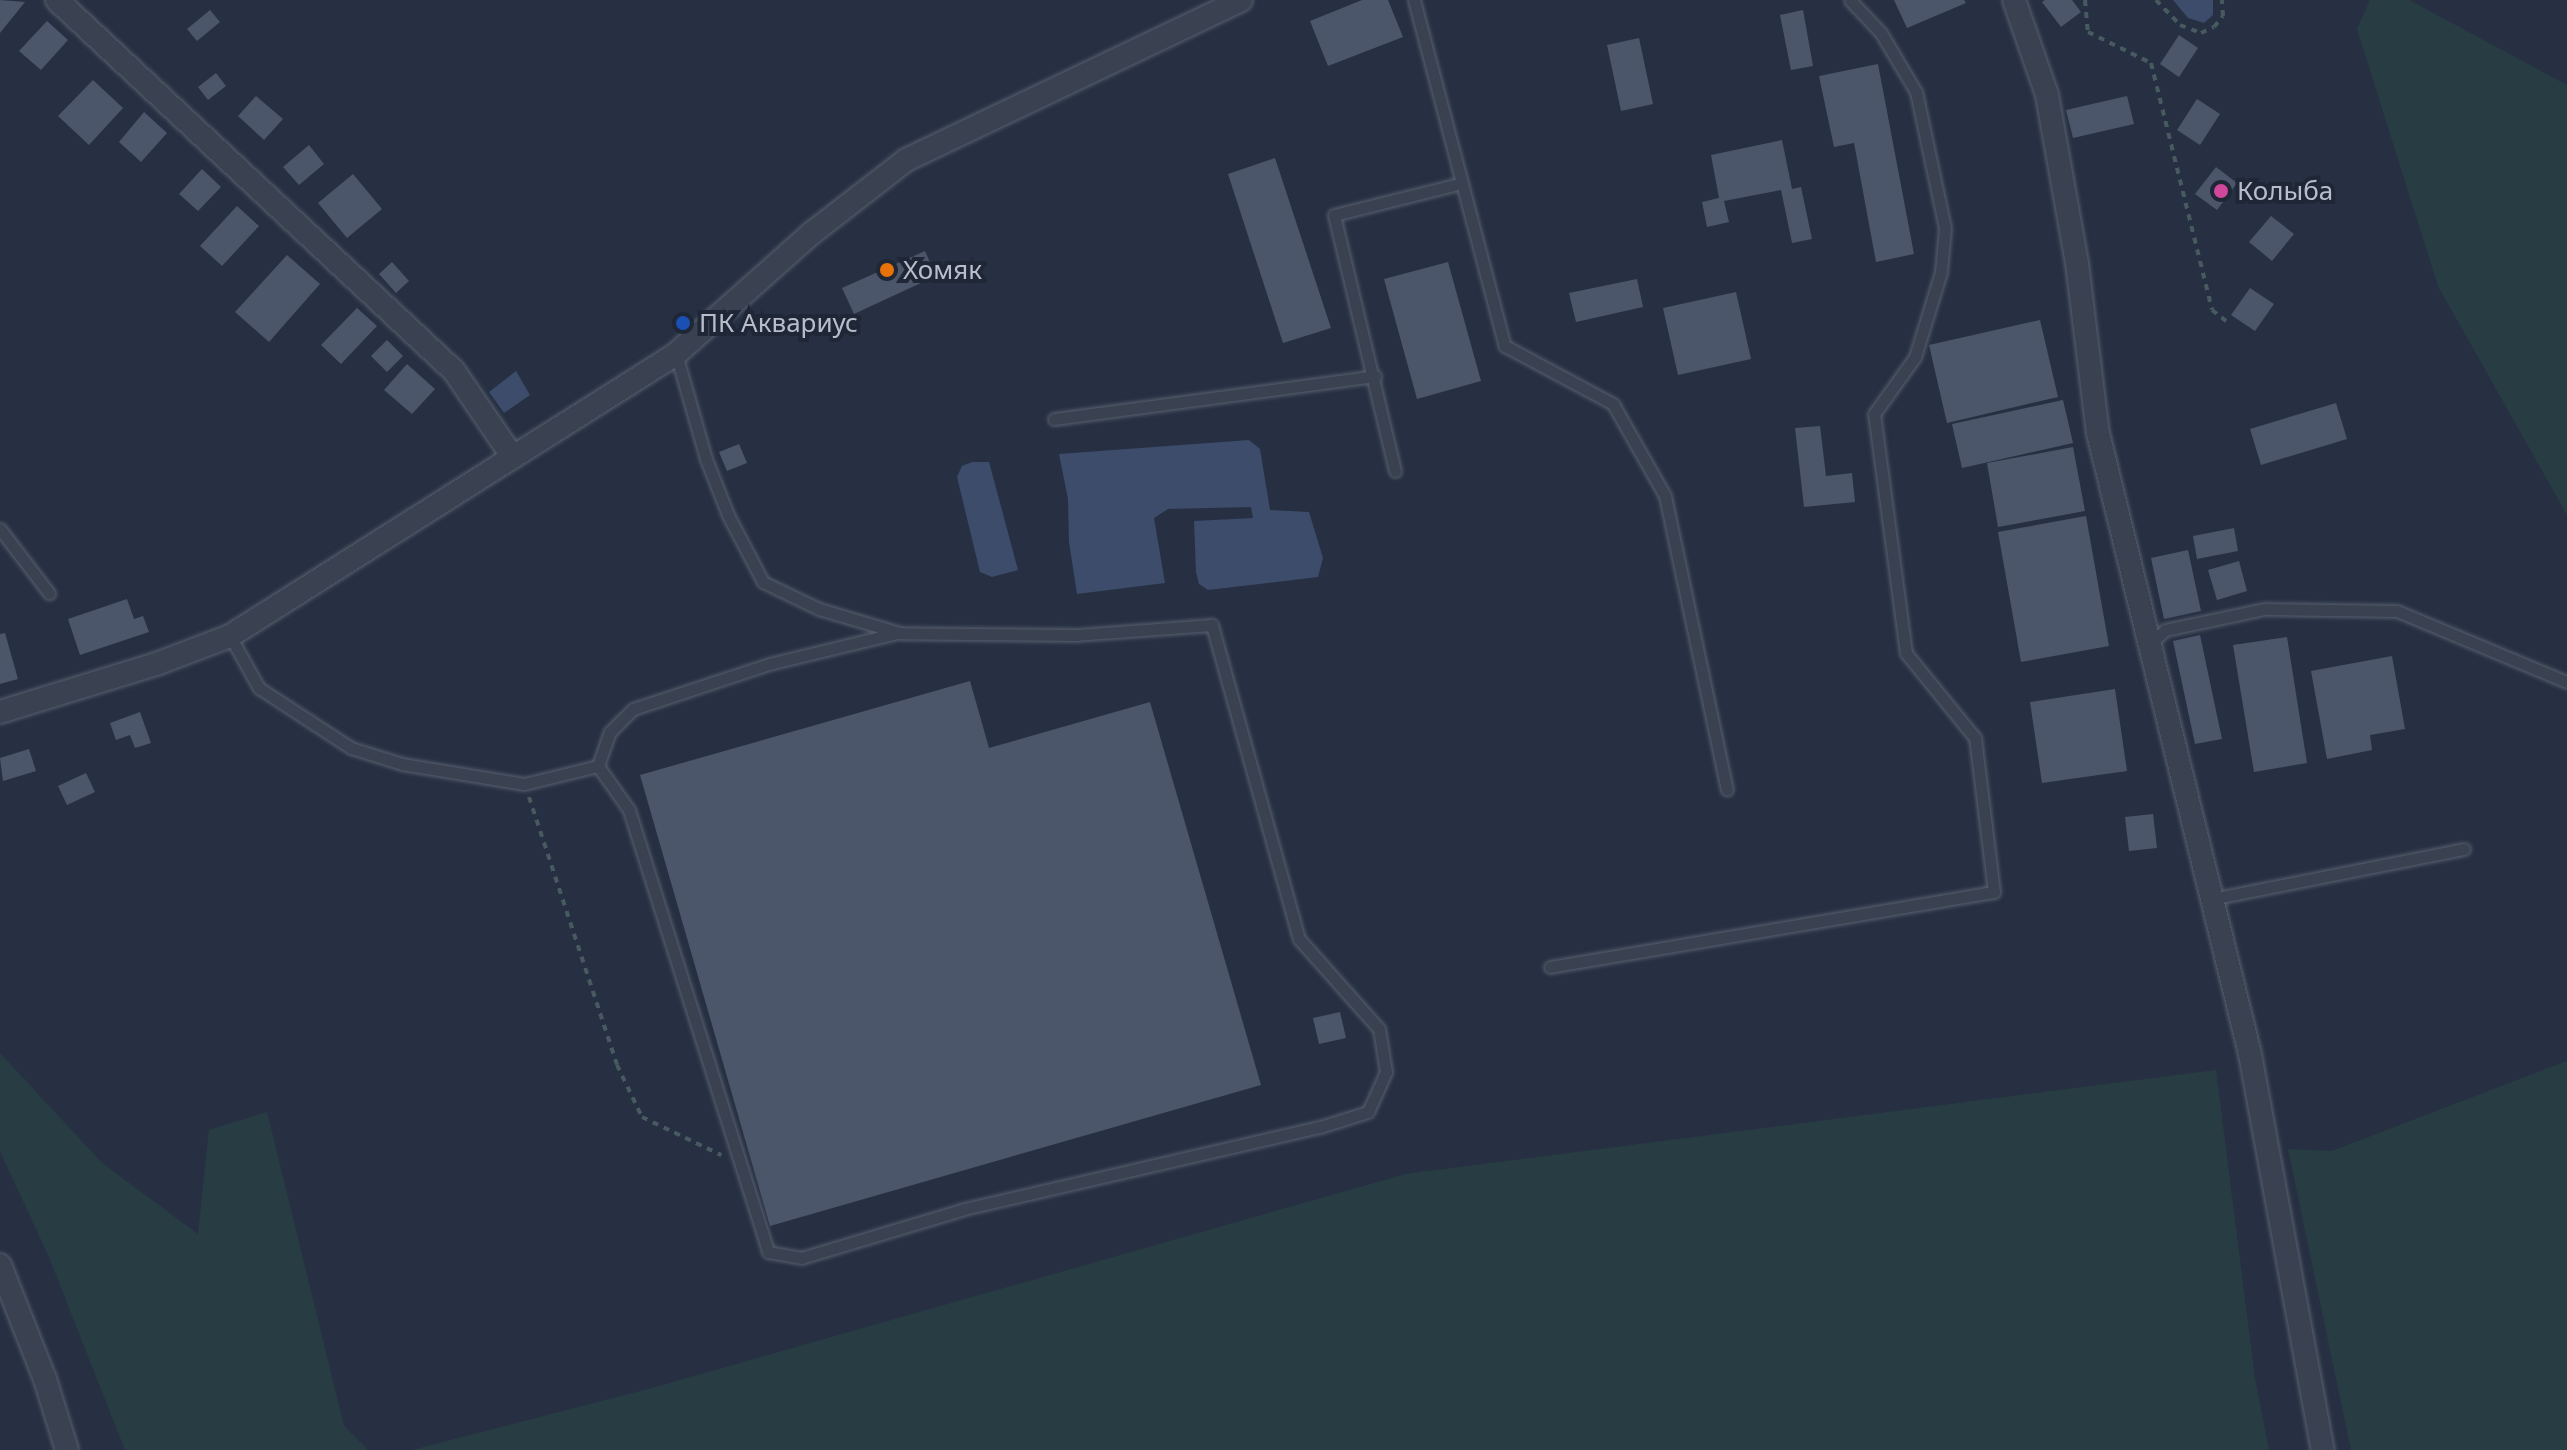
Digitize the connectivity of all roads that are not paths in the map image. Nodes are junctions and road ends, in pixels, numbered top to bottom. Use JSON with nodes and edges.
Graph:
{"nodes":[{"id":1,"x":57,"y":0,"type":"edge"},
{"id":2,"x":1241,"y":0,"type":"edge"},
{"id":3,"x":1414,"y":0,"type":"edge"},
{"id":4,"x":1850,"y":0,"type":"edge"},
{"id":5,"x":2014,"y":0,"type":"edge"},
{"id":6,"x":1462,"y":183,"type":"junction"},
{"id":7,"x":676,"y":354,"type":"junction"},
{"id":8,"x":1375,"y":376,"type":"junction"},
{"id":9,"x":1054,"y":419,"type":"dead end"},
{"id":10,"x":512,"y":456,"type":"junction"},
{"id":11,"x":1395,"y":471,"type":"dead end"},
{"id":12,"x":0,"y":529,"type":"edge"},
{"id":13,"x":49,"y":593,"type":"dead end"},
{"id":14,"x":900,"y":633,"type":"junction"},
{"id":15,"x":230,"y":636,"type":"junction"},
{"id":16,"x":2149,"y":645,"type":"junction"},
{"id":17,"x":2567,"y":682,"type":"edge"},
{"id":18,"x":0,"y":712,"type":"edge"},
{"id":19,"x":598,"y":766,"type":"junction"},
{"id":20,"x":1727,"y":790,"type":"dead end"},
{"id":21,"x":2464,"y":849,"type":"dead end"},
{"id":22,"x":2211,"y":899,"type":"junction"},
{"id":23,"x":1550,"y":967,"type":"dead end"},
{"id":24,"x":0,"y":1265,"type":"edge"},
{"id":25,"x":67,"y":1450,"type":"edge"},
{"id":26,"x":2323,"y":1450,"type":"edge"}],
"edges":[{"from":1,"to":10,"type":"street"},
{"from":2,"to":7,"type":"street"},
{"from":3,"to":6,"type":"lane"},
{"from":4,"to":23,"type":"lane"},
{"from":5,"to":16,"type":"street"},
{"from":6,"to":8,"type":"lane"},
{"from":6,"to":20,"type":"lane"},
{"from":7,"to":10,"type":"street"},
{"from":7,"to":14,"type":"lane"},
{"from":8,"to":9,"type":"lane"},
{"from":8,"to":11,"type":"lane"},
{"from":10,"to":15,"type":"street"},
{"from":12,"to":13,"type":"lane"},
{"from":14,"to":19,"type":"lane"},
{"from":14,"to":19,"type":"lane"},
{"from":15,"to":18,"type":"street"},
{"from":15,"to":19,"type":"lane"},
{"from":16,"to":17,"type":"lane"},
{"from":16,"to":22,"type":"street"},
{"from":21,"to":22,"type":"lane"},
{"from":22,"to":26,"type":"street"},
{"from":24,"to":25,"type":"street"}]}
